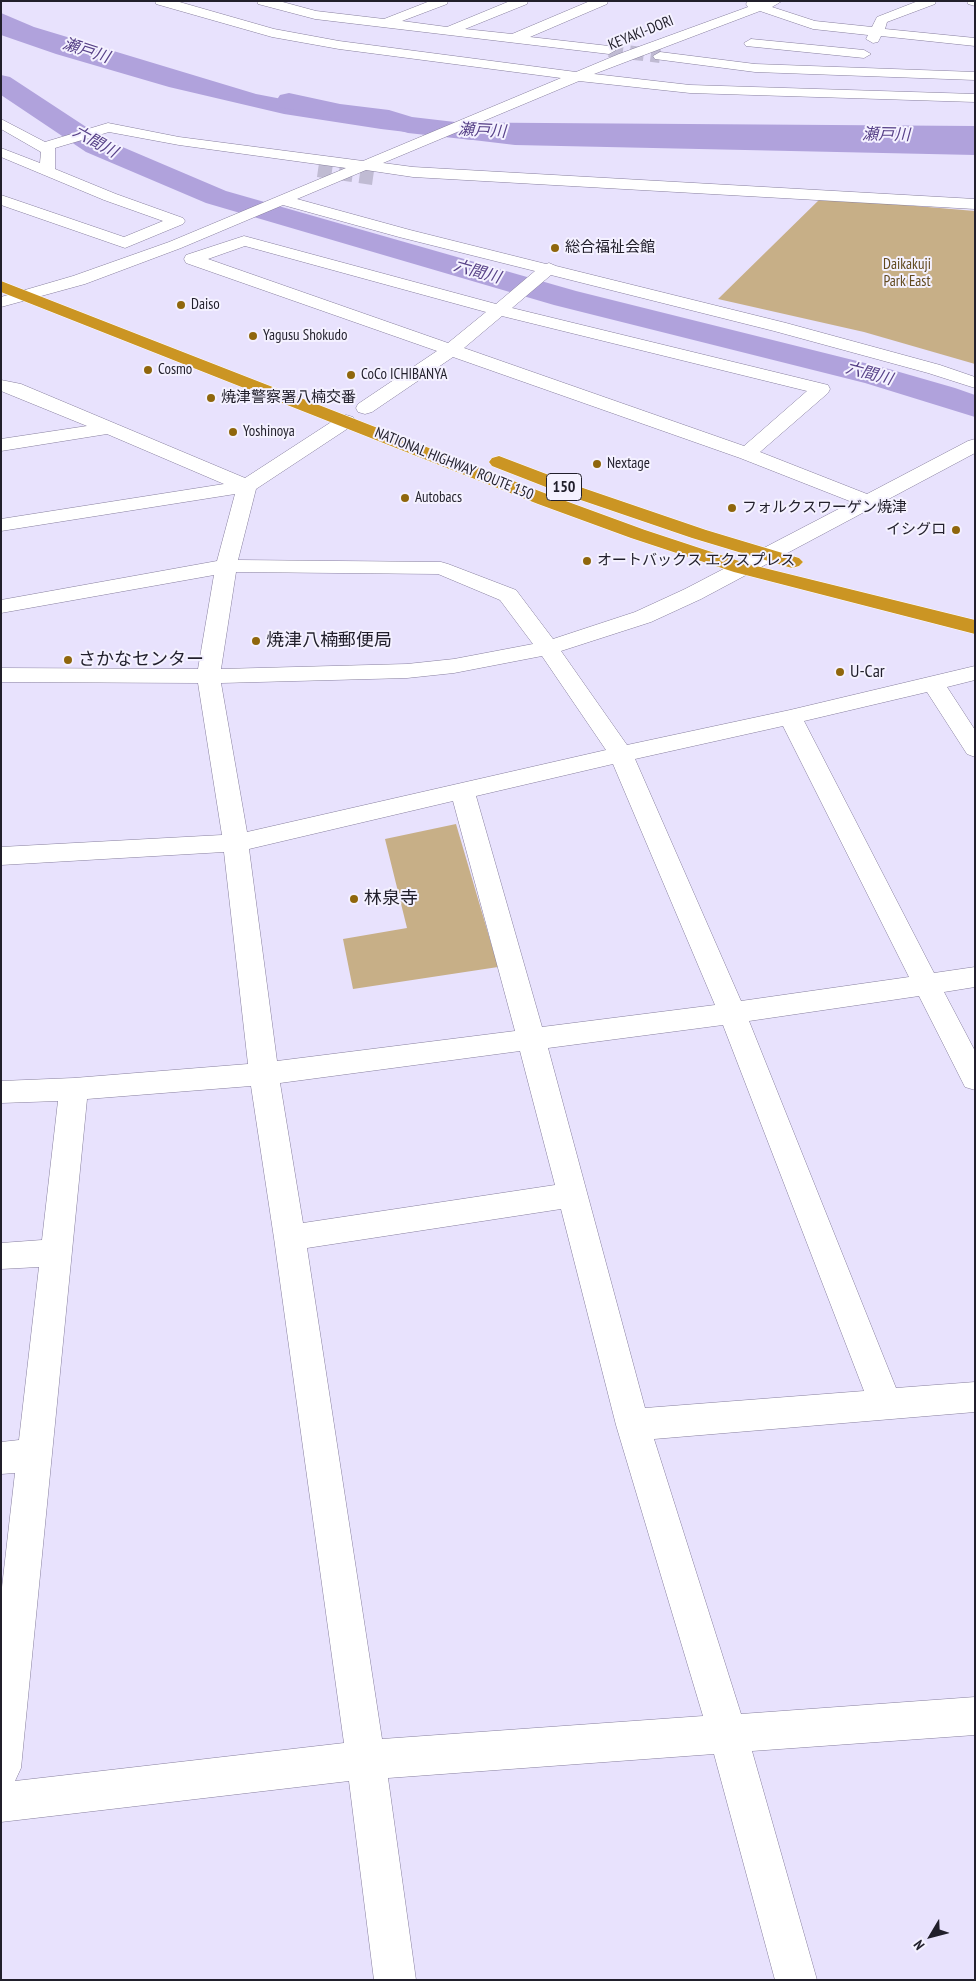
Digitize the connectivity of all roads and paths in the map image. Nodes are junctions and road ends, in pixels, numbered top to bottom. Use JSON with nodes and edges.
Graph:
{"nodes":[{"id":1,"x":161,"y":1,"type":"edge"},
{"id":2,"x":263,"y":1,"type":"edge"},
{"id":3,"x":442,"y":1,"type":"edge"},
{"id":4,"x":522,"y":1,"type":"edge"},
{"id":5,"x":602,"y":1,"type":"edge"},
{"id":6,"x":744,"y":1,"type":"edge"},
{"id":7,"x":776,"y":1,"type":"edge"},
{"id":8,"x":930,"y":1,"type":"edge"},
{"id":9,"x":341,"y":5,"type":"dead end"},
{"id":10,"x":760,"y":7,"type":"junction"},
{"id":11,"x":314,"y":15,"type":"junction"},
{"id":12,"x":800,"y":22,"type":"junction"},
{"id":13,"x":385,"y":23,"type":"junction"},
{"id":14,"x":450,"y":30,"type":"junction"},
{"id":15,"x":876,"y":32,"type":"junction"},
{"id":16,"x":514,"y":38,"type":"junction"},
{"id":17,"x":975,"y":42,"type":"edge"},
{"id":18,"x":742,"y":47,"type":"junction"},
{"id":19,"x":609,"y":50,"type":"tunnel mouth"},
{"id":20,"x":868,"y":54,"type":"junction"},
{"id":21,"x":660,"y":56,"type":"tunnel mouth"},
{"id":22,"x":709,"y":61,"type":"junction"},
{"id":23,"x":860,"y":70,"type":"junction"},
{"id":24,"x":975,"y":76,"type":"edge"},
{"id":25,"x":574,"y":77,"type":"junction"},
{"id":26,"x":975,"y":80,"type":"edge"},
{"id":27,"x":975,"y":89,"type":"edge"},
{"id":28,"x":975,"y":98,"type":"edge"},
{"id":29,"x":1,"y":122,"type":"edge"},
{"id":30,"x":179,"y":141,"type":"junction"},
{"id":31,"x":46,"y":148,"type":"junction"},
{"id":32,"x":1,"y":152,"type":"edge"},
{"id":33,"x":64,"y":158,"type":"dead end"},
{"id":34,"x":369,"y":169,"type":"junction"},
{"id":35,"x":47,"y":170,"type":"junction"},
{"id":36,"x":318,"y":170,"type":"tunnel mouth"},
{"id":37,"x":94,"y":174,"type":"dead end"},
{"id":38,"x":1,"y":200,"type":"edge"},
{"id":39,"x":280,"y":201,"type":"junction"},
{"id":40,"x":975,"y":204,"type":"edge"},
{"id":41,"x":220,"y":226,"type":"junction"},
{"id":42,"x":547,"y":270,"type":"junction"},
{"id":43,"x":4,"y":276,"type":"edge"},
{"id":44,"x":26,"y":287,"type":"junction"},
{"id":45,"x":51,"y":288,"type":"junction"},
{"id":46,"x":1,"y":302,"type":"edge"},
{"id":47,"x":88,"y":302,"type":"dead end"},
{"id":48,"x":505,"y":306,"type":"junction"},
{"id":49,"x":451,"y":350,"type":"junction"},
{"id":50,"x":975,"y":383,"type":"edge"},
{"id":51,"x":1,"y":385,"type":"edge"},
{"id":52,"x":365,"y":408,"type":"dead end"},
{"id":53,"x":346,"y":421,"type":"junction"},
{"id":54,"x":109,"y":428,"type":"junction"},
{"id":55,"x":975,"y":444,"type":"edge"},
{"id":56,"x":1,"y":445,"type":"edge"},
{"id":57,"x":479,"y":454,"type":"dead end"},
{"id":58,"x":747,"y":454,"type":"junction"},
{"id":59,"x":248,"y":486,"type":"junction"},
{"id":60,"x":868,"y":501,"type":"junction"},
{"id":61,"x":1,"y":525,"type":"edge"},
{"id":62,"x":767,"y":556,"type":"junction"},
{"id":63,"x":226,"y":566,"type":"junction"},
{"id":64,"x":741,"y":568,"type":"junction"},
{"id":65,"x":1,"y":607,"type":"edge"},
{"id":66,"x":975,"y":607,"type":"edge"},
{"id":67,"x":975,"y":626,"type":"edge"},
{"id":68,"x":548,"y":648,"type":"junction"},
{"id":69,"x":975,"y":673,"type":"edge"},
{"id":70,"x":1,"y":674,"type":"edge"},
{"id":71,"x":208,"y":676,"type":"junction"},
{"id":72,"x":933,"y":683,"type":"junction"},
{"id":73,"x":790,"y":717,"type":"junction"},
{"id":74,"x":975,"y":748,"type":"edge"},
{"id":75,"x":620,"y":754,"type":"junction"},
{"id":76,"x":462,"y":790,"type":"junction"},
{"id":77,"x":236,"y":842,"type":"junction"},
{"id":78,"x":1,"y":856,"type":"edge"},
{"id":79,"x":975,"y":977,"type":"edge"},
{"id":80,"x":926,"y":984,"type":"junction"},
{"id":81,"x":732,"y":1013,"type":"junction"},
{"id":82,"x":531,"y":1038,"type":"junction"},
{"id":83,"x":264,"y":1074,"type":"junction"},
{"id":84,"x":975,"y":1079,"type":"edge"},
{"id":85,"x":74,"y":1089,"type":"junction"},
{"id":86,"x":1,"y":1092,"type":"edge"},
{"id":87,"x":573,"y":1195,"type":"junction"},
{"id":88,"x":290,"y":1238,"type":"junction"},
{"id":89,"x":57,"y":1252,"type":"junction"},
{"id":90,"x":1,"y":1256,"type":"edge"},
{"id":91,"x":975,"y":1397,"type":"edge"},
{"id":92,"x":886,"y":1404,"type":"junction"},
{"id":93,"x":633,"y":1425,"type":"junction"},
{"id":94,"x":35,"y":1455,"type":"junction"},
{"id":95,"x":1,"y":1458,"type":"edge"},
{"id":96,"x":975,"y":1716,"type":"edge"},
{"id":97,"x":728,"y":1734,"type":"junction"},
{"id":98,"x":365,"y":1760,"type":"junction"},
{"id":99,"x":1,"y":1768,"type":"edge"},
{"id":100,"x":1,"y":1802,"type":"edge"},
{"id":101,"x":395,"y":1980,"type":"edge"},
{"id":102,"x":796,"y":1980,"type":"edge"}],
"edges":[{"from":1,"to":25,"type":"street"},
{"from":2,"to":11,"type":"street"},
{"from":3,"to":13,"type":"street"},
{"from":4,"to":14,"type":"street"},
{"from":5,"to":16,"type":"street"},
{"from":6,"to":10,"type":"street"},
{"from":7,"to":10,"type":"street","name":"KEYAKI-DORI"},
{"from":8,"to":15,"type":"street"},
{"from":9,"to":11,"type":"street"},
{"from":10,"to":12,"type":"street"},
{"from":10,"to":25,"type":"street","name":"KEYAKI-DORI"},
{"from":11,"to":13,"type":"street"},
{"from":12,"to":15,"type":"street"},
{"from":12,"to":18,"type":"street"},
{"from":13,"to":14,"type":"street"},
{"from":14,"to":16,"type":"street"},
{"from":15,"to":17,"type":"street"},
{"from":15,"to":20,"type":"street"},
{"from":16,"to":19,"type":"street"},
{"from":18,"to":20,"type":"street"},
{"from":18,"to":22,"type":"street"},
{"from":20,"to":23,"type":"street"},
{"from":21,"to":22,"type":"street"},
{"from":22,"to":23,"type":"street"},
{"from":23,"to":24,"type":"street"},
{"from":25,"to":28,"type":"street"},
{"from":25,"to":34,"type":"street","name":"KEYAKI-DORI"},
{"from":26,"to":27,"type":"street"},
{"from":29,"to":31,"type":"street"},
{"from":30,"to":31,"type":"street"},
{"from":30,"to":34,"type":"street"},
{"from":30,"to":36,"type":"street"},
{"from":31,"to":33,"type":"street"},
{"from":31,"to":35,"type":"street"},
{"from":32,"to":35,"type":"street"},
{"from":34,"to":39,"type":"street","name":"KEYAKI-DORI"},
{"from":34,"to":40,"type":"street"},
{"from":35,"to":38,"type":"street"},
{"from":37,"to":41,"type":"street"},
{"from":39,"to":41,"type":"street","name":"KEYAKI-DORI"},
{"from":39,"to":42,"type":"street"},
{"from":41,"to":45,"type":"street","name":"KEYAKI-DORI"},
{"from":42,"to":48,"type":"street"},
{"from":42,"to":50,"type":"street"},
{"from":43,"to":44,"type":"highway","name":"NATIONAL HIGHWAY ROUTE 150","number":"150"},
{"from":44,"to":45,"type":"street","name":"KEYAKI-DORI"},
{"from":44,"to":46,"type":"street","name":"KEYAKI-DORI"},
{"from":44,"to":53,"type":"highway","name":"NATIONAL HIGHWAY ROUTE 150","number":"150"},
{"from":45,"to":47,"type":"highway"},
{"from":48,"to":49,"type":"street"},
{"from":48,"to":49,"type":"street"},
{"from":48,"to":58,"type":"street"},
{"from":49,"to":52,"type":"street"},
{"from":49,"to":58,"type":"street"},
{"from":51,"to":54,"type":"street"},
{"from":53,"to":59,"type":"street"},
{"from":53,"to":64,"type":"highway","name":"NATIONAL HIGHWAY ROUTE 150","number":"150"},
{"from":54,"to":56,"type":"street"},
{"from":54,"to":59,"type":"street"},
{"from":55,"to":60,"type":"street"},
{"from":57,"to":62,"type":"highway","name":"NATIONAL HIGHWAY ROUTE 150","number":"150"},
{"from":58,"to":60,"type":"street"},
{"from":59,"to":61,"type":"street"},
{"from":59,"to":63,"type":"street"},
{"from":60,"to":62,"type":"street"},
{"from":62,"to":64,"type":"street"},
{"from":62,"to":66,"type":"highway","name":"NATIONAL HIGHWAY ROUTE 150","number":"150"},
{"from":63,"to":65,"type":"street"},
{"from":63,"to":68,"type":"street"},
{"from":63,"to":71,"type":"street"},
{"from":64,"to":67,"type":"highway","name":"NATIONAL HIGHWAY ROUTE 150","number":"150"},
{"from":64,"to":68,"type":"street"},
{"from":68,"to":71,"type":"street"},
{"from":68,"to":75,"type":"street"},
{"from":69,"to":72,"type":"street"},
{"from":70,"to":71,"type":"street"},
{"from":71,"to":77,"type":"street"},
{"from":72,"to":73,"type":"street"},
{"from":72,"to":74,"type":"street"},
{"from":73,"to":75,"type":"street"},
{"from":73,"to":80,"type":"street"},
{"from":75,"to":76,"type":"street"},
{"from":75,"to":81,"type":"street"},
{"from":76,"to":77,"type":"street"},
{"from":76,"to":82,"type":"street"},
{"from":77,"to":78,"type":"street"},
{"from":77,"to":83,"type":"street"},
{"from":79,"to":80,"type":"street"},
{"from":80,"to":81,"type":"street"},
{"from":80,"to":84,"type":"street"},
{"from":81,"to":82,"type":"street"},
{"from":81,"to":92,"type":"street"},
{"from":82,"to":83,"type":"street"},
{"from":82,"to":87,"type":"street"},
{"from":83,"to":85,"type":"street"},
{"from":83,"to":88,"type":"street"},
{"from":85,"to":86,"type":"street"},
{"from":85,"to":89,"type":"street"},
{"from":87,"to":88,"type":"street"},
{"from":87,"to":93,"type":"street"},
{"from":88,"to":98,"type":"street"},
{"from":89,"to":90,"type":"street"},
{"from":89,"to":94,"type":"street"},
{"from":91,"to":92,"type":"street"},
{"from":92,"to":93,"type":"street"},
{"from":93,"to":97,"type":"street"},
{"from":94,"to":95,"type":"street"},
{"from":94,"to":99,"type":"street"},
{"from":96,"to":97,"type":"street"},
{"from":97,"to":98,"type":"street"},
{"from":97,"to":102,"type":"street"},
{"from":98,"to":100,"type":"street"},
{"from":98,"to":101,"type":"street"}]}
